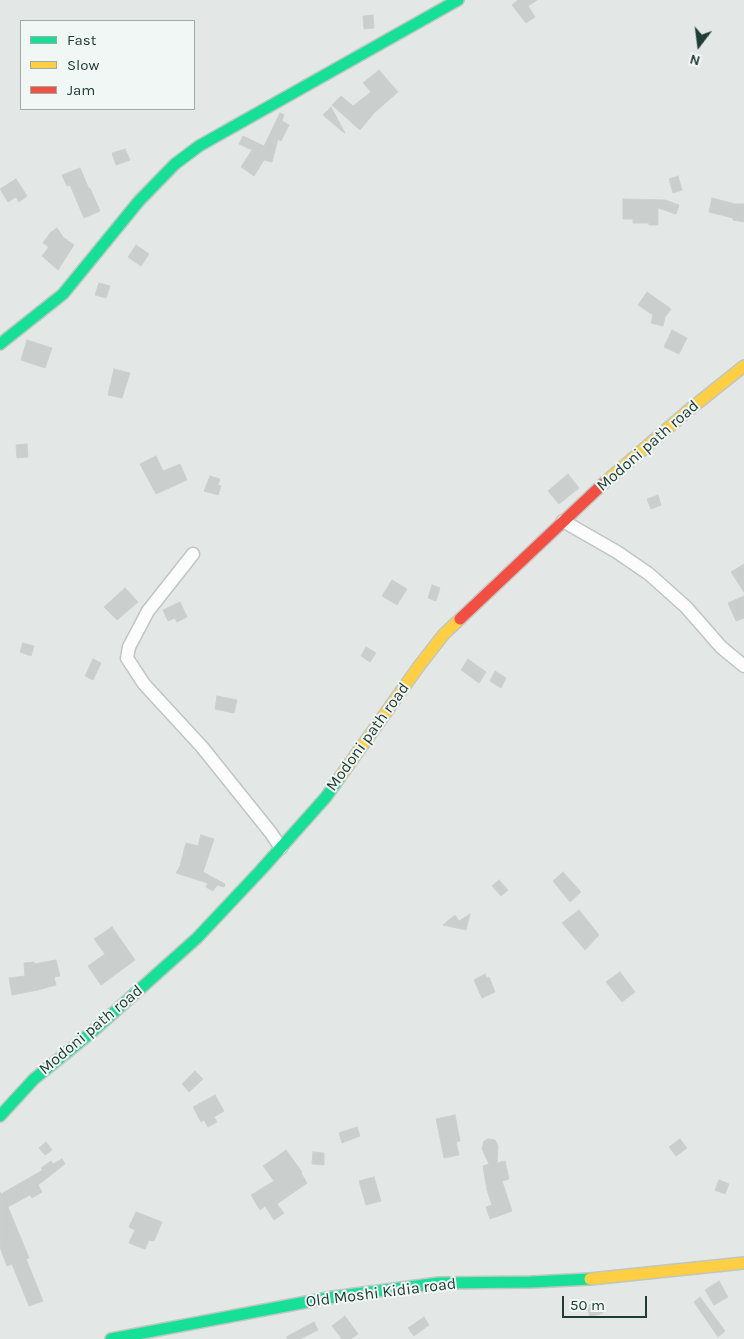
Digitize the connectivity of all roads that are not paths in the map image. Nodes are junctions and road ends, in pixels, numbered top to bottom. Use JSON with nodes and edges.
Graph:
{"nodes":[{"id":1,"x":458,"y":0,"type":"edge"},
{"id":2,"x":0,"y":344,"type":"edge"},
{"id":3,"x":744,"y":366,"type":"edge"},
{"id":4,"x":563,"y":520,"type":"junction"},
{"id":5,"x":193,"y":554,"type":"dead end"},
{"id":6,"x":744,"y":666,"type":"edge"},
{"id":7,"x":281,"y":848,"type":"junction"},
{"id":8,"x":0,"y":1116,"type":"edge"},
{"id":9,"x":744,"y":1263,"type":"edge"},
{"id":10,"x":111,"y":1339,"type":"edge"}],
"edges":[{"from":1,"to":2,"type":"street"},
{"from":3,"to":4,"type":"street","name":"Modoni path road"},
{"from":4,"to":6,"type":"street"},
{"from":4,"to":7,"type":"street","name":"Modoni path road"},
{"from":5,"to":7,"type":"street"},
{"from":7,"to":8,"type":"street","name":"Modoni path road"},
{"from":9,"to":10,"type":"street","name":"Old Moshi Kidia road"}]}
